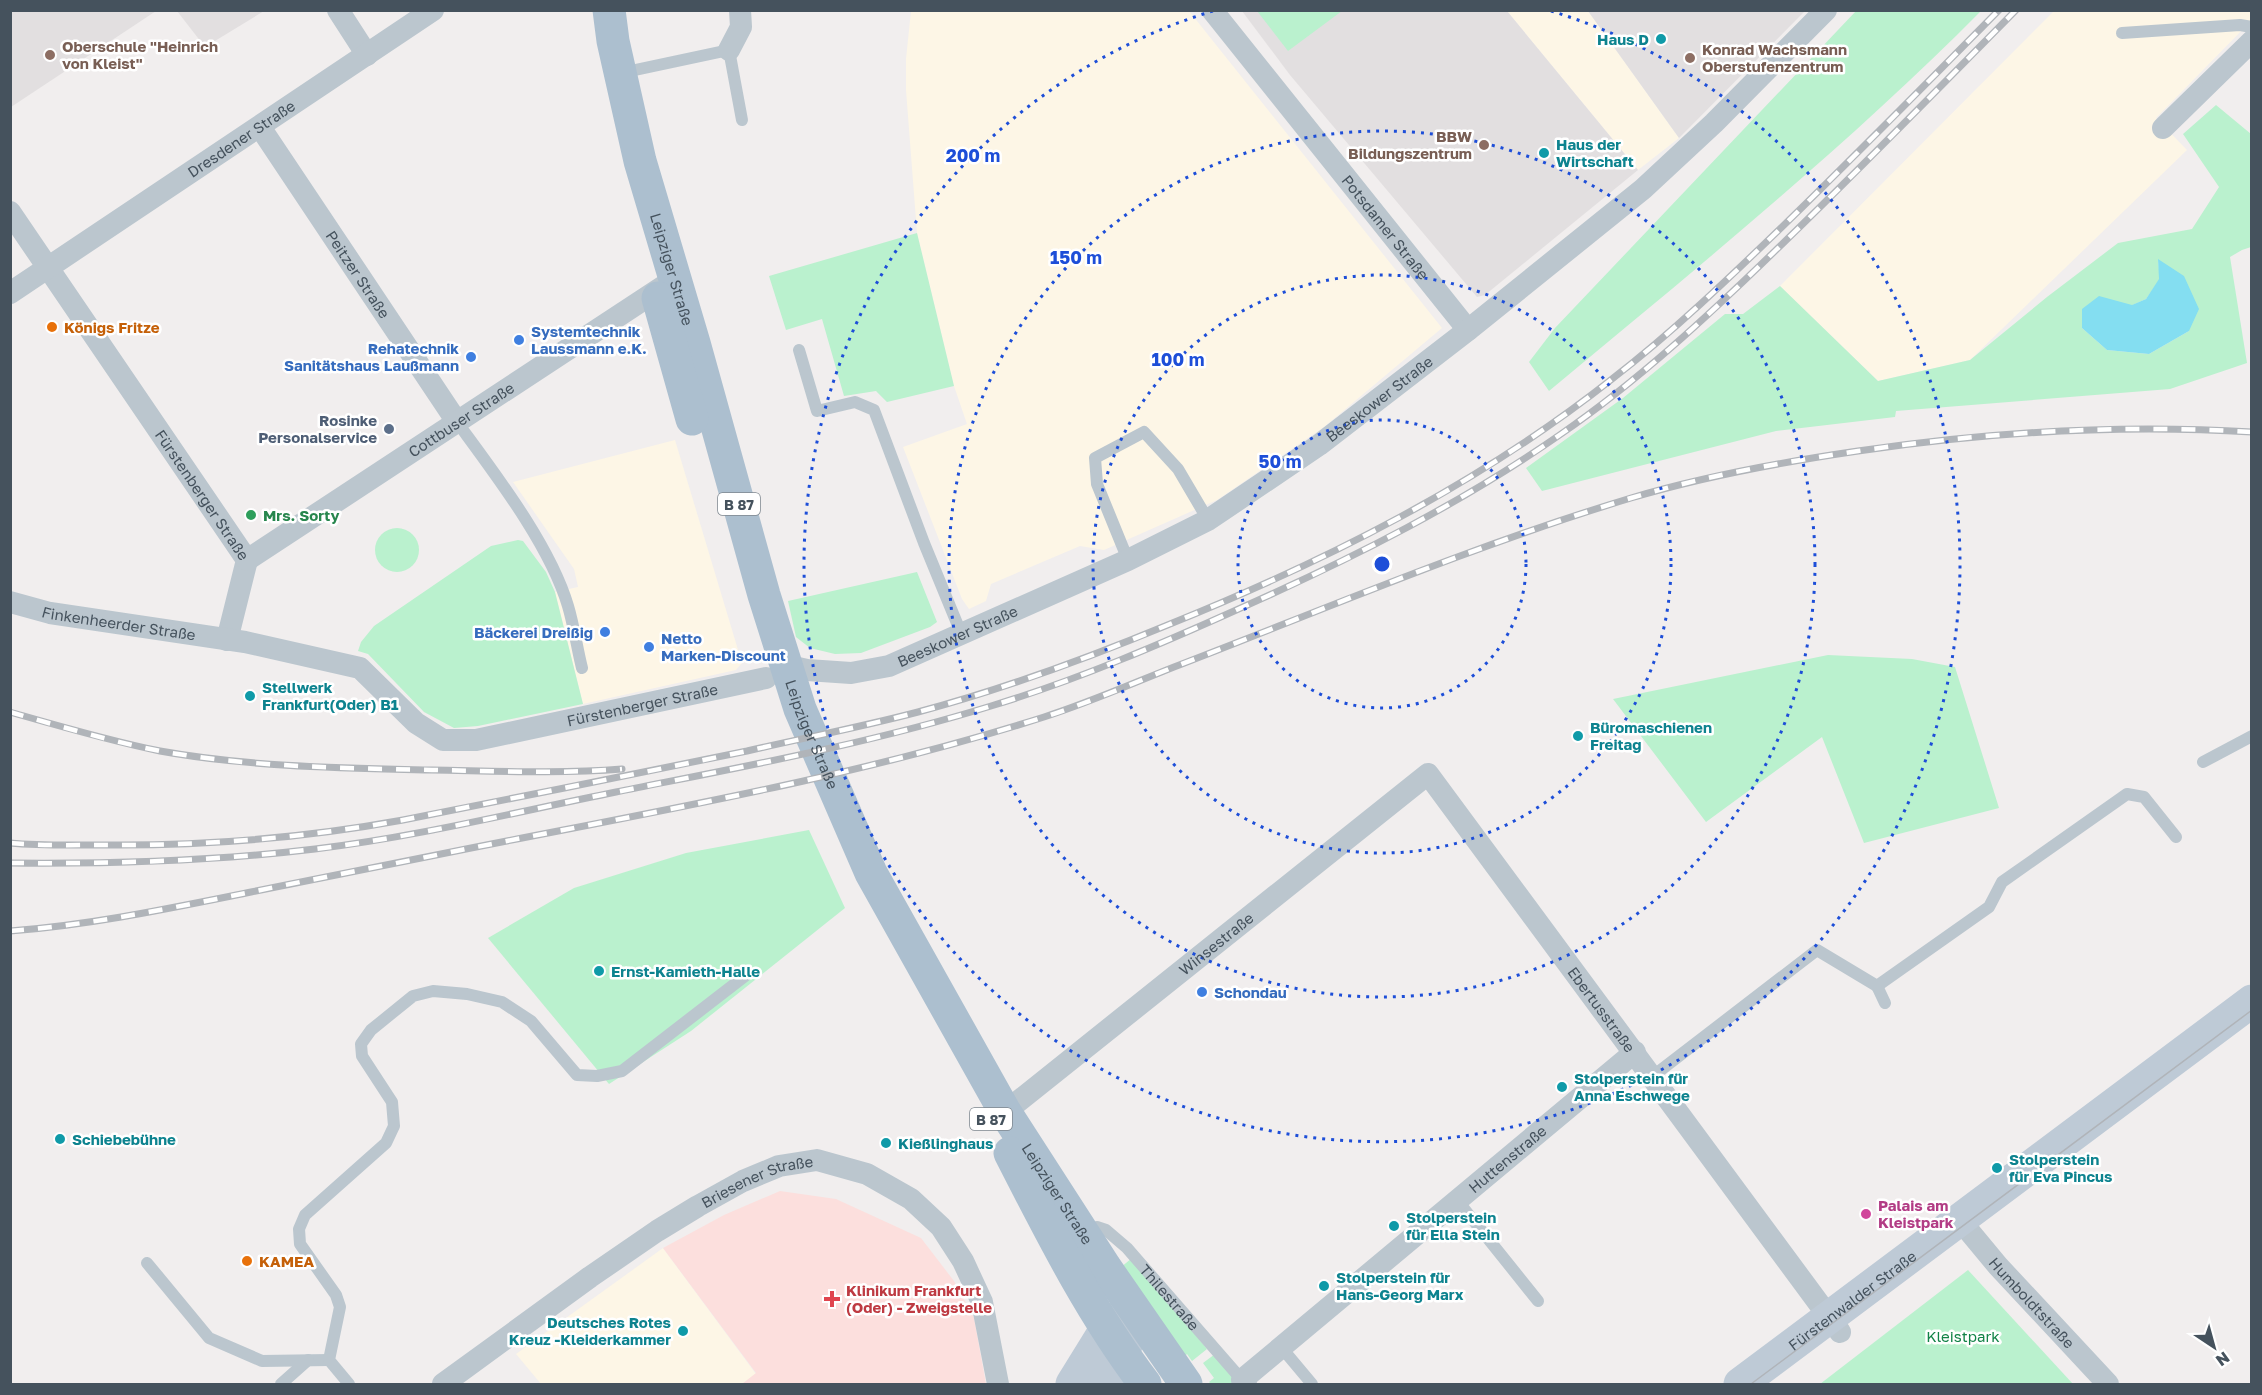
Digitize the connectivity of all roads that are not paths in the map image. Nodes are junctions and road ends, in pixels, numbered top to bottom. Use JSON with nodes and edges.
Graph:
{"nodes":[{"id":1,"x":338,"y":10,"type":"edge"},
{"id":2,"x":433,"y":10,"type":"edge"},
{"id":3,"x":589,"y":10,"type":"edge"},
{"id":4,"x":609,"y":10,"type":"edge"},
{"id":5,"x":740,"y":10,"type":"edge"},
{"id":6,"x":1212,"y":10,"type":"edge"},
{"id":7,"x":1826,"y":10,"type":"edge"},
{"id":8,"x":2252,"y":27,"type":"edge"},
{"id":9,"x":2122,"y":33,"type":"dead end"},
{"id":10,"x":2252,"y":41,"type":"edge"},
{"id":11,"x":729,"y":50,"type":"junction"},
{"id":12,"x":367,"y":55,"type":"junction"},
{"id":13,"x":620,"y":73,"type":"junction"},
{"id":14,"x":742,"y":120,"type":"dead end"},
{"id":15,"x":260,"y":127,"type":"junction"},
{"id":16,"x":2163,"y":128,"type":"dead end"},
{"id":17,"x":10,"y":212,"type":"edge"},
{"id":18,"x":49,"y":267,"type":"junction"},
{"id":19,"x":666,"y":285,"type":"junction"},
{"id":20,"x":10,"y":293,"type":"edge"},
{"id":21,"x":1468,"y":330,"type":"junction"},
{"id":22,"x":799,"y":350,"type":"dead end"},
{"id":23,"x":458,"y":422,"type":"junction"},
{"id":24,"x":1208,"y":520,"type":"junction"},
{"id":25,"x":247,"y":560,"type":"junction"},
{"id":26,"x":1128,"y":560,"type":"junction"},
{"id":27,"x":10,"y":602,"type":"edge"},
{"id":28,"x":961,"y":633,"type":"junction"},
{"id":29,"x":227,"y":640,"type":"junction"},
{"id":30,"x":582,"y":668,"type":"dead end"},
{"id":31,"x":776,"y":672,"type":"junction"},
{"id":32,"x":2252,"y":736,"type":"edge"},
{"id":33,"x":2203,"y":762,"type":"dead end"},
{"id":34,"x":1428,"y":774,"type":"joint"},
{"id":35,"x":2176,"y":837,"type":"dead end"},
{"id":36,"x":745,"y":976,"type":"dead end"},
{"id":37,"x":1877,"y":986,"type":"junction"},
{"id":38,"x":2252,"y":1001,"type":"edge"},
{"id":39,"x":1885,"y":1003,"type":"dead end"},
{"id":40,"x":2252,"y":1023,"type":"edge"},
{"id":41,"x":1635,"y":1052,"type":"junction"},
{"id":42,"x":1653,"y":1076,"type":"junction"},
{"id":43,"x":1005,"y":1112,"type":"junction"},
{"id":44,"x":1457,"y":1200,"type":"junction"},
{"id":45,"x":1965,"y":1226,"type":"junction"},
{"id":46,"x":1085,"y":1234,"type":"junction"},
{"id":47,"x":147,"y":1263,"type":"dead end"},
{"id":48,"x":1538,"y":1301,"type":"dead end"},
{"id":49,"x":1131,"y":1306,"type":"junction"},
{"id":50,"x":1834,"y":1325,"type":"junction"},
{"id":51,"x":1115,"y":1342,"type":"junction"},
{"id":52,"x":1281,"y":1347,"type":"junction"},
{"id":53,"x":308,"y":1360,"type":"junction"},
{"id":54,"x":329,"y":1360,"type":"junction"},
{"id":55,"x":1244,"y":1382,"type":"edge"},
{"id":56,"x":281,"y":1384,"type":"edge"},
{"id":57,"x":349,"y":1384,"type":"edge"},
{"id":58,"x":443,"y":1384,"type":"edge"},
{"id":59,"x":998,"y":1384,"type":"edge"},
{"id":60,"x":1072,"y":1384,"type":"edge"},
{"id":61,"x":1104,"y":1384,"type":"edge"},
{"id":62,"x":1145,"y":1384,"type":"edge"},
{"id":63,"x":1186,"y":1384,"type":"edge"},
{"id":64,"x":1312,"y":1384,"type":"edge"},
{"id":65,"x":1740,"y":1384,"type":"edge"},
{"id":66,"x":1771,"y":1384,"type":"edge"},
{"id":67,"x":2108,"y":1384,"type":"edge"}],
"edges":[{"from":1,"to":12,"type":"street"},
{"from":2,"to":12,"type":"street","name":"Dresdener Straße"},
{"from":3,"to":19,"type":"main road","name":"Leipziger Straße","number":"B 87"},
{"from":4,"to":13,"type":"main road","name":"Leipziger Straße","number":"B 87"},
{"from":5,"to":11,"type":"street"},
{"from":6,"to":21,"type":"street","name":"Potsdamer Straße"},
{"from":7,"to":21,"type":"street","name":"Beeskower Straße"},
{"from":8,"to":9,"type":"lane"},
{"from":10,"to":16,"type":"street"},
{"from":11,"to":13,"type":"lane"},
{"from":11,"to":14,"type":"lane"},
{"from":12,"to":15,"type":"street","name":"Dresdener Straße"},
{"from":13,"to":19,"type":"main road","name":"Leipziger Straße","number":"B 87"},
{"from":15,"to":18,"type":"street","name":"Dresdener Straße"},
{"from":15,"to":23,"type":"street","name":"Peitzer Straße"},
{"from":17,"to":18,"type":"street","name":"Fürstenberger Straße"},
{"from":18,"to":20,"type":"street","name":"Dresdener Straße"},
{"from":18,"to":25,"type":"street","name":"Fürstenberger Straße"},
{"from":19,"to":23,"type":"street","name":"Cottbuser Straße"},
{"from":19,"to":31,"type":"main road","name":"Leipziger Straße","number":"B 87"},
{"from":21,"to":24,"type":"street","name":"Beeskower Straße"},
{"from":22,"to":28,"type":"lane"},
{"from":23,"to":25,"type":"street","name":"Cottbuser Straße"},
{"from":23,"to":30,"type":"lane"},
{"from":24,"to":26,"type":"street","name":"Beeskower Straße"},
{"from":24,"to":26,"type":"lane"},
{"from":25,"to":29,"type":"street","name":"Fürstenberger Straße"},
{"from":26,"to":28,"type":"street","name":"Beeskower Straße"},
{"from":27,"to":29,"type":"street","name":"Finkenheerder Straße"},
{"from":28,"to":31,"type":"street","name":"Beeskower Straße"},
{"from":29,"to":31,"type":"street","name":"Fürstenberger Straße"},
{"from":31,"to":43,"type":"main road","name":"Leipziger Straße","number":"B 87"},
{"from":31,"to":51,"type":"main road","name":"Leipziger Straße","number":"B 87"},
{"from":32,"to":33,"type":"lane"},
{"from":34,"to":41,"type":"street","name":"Ebertusstraße"},
{"from":34,"to":43,"type":"street","name":"Winsestraße"},
{"from":35,"to":37,"type":"lane"},
{"from":36,"to":54,"type":"lane"},
{"from":37,"to":39,"type":"lane"},
{"from":37,"to":42,"type":"lane"},
{"from":38,"to":45,"type":"street","name":"Fürstenwalder Straße"},
{"from":40,"to":45,"type":"street","name":"Fürstenwalder Straße"},
{"from":41,"to":42,"type":"street","name":"Ebertusstraße"},
{"from":41,"to":44,"type":"street","name":"Huttenstraße"},
{"from":42,"to":50,"type":"street","name":"Ebertusstraße"},
{"from":43,"to":46,"type":"main road","name":"Leipziger Straße","number":"B 87"},
{"from":44,"to":48,"type":"lane"},
{"from":44,"to":52,"type":"street","name":"Huttenstraße"},
{"from":45,"to":50,"type":"street","name":"Fürstenwalder Straße"},
{"from":45,"to":67,"type":"street","name":"Humboldtstraße"},
{"from":46,"to":49,"type":"main road","name":"Leipziger Straße","number":"B 87"},
{"from":46,"to":55,"type":"lane","name":"Thilestraße"},
{"from":47,"to":53,"type":"lane"},
{"from":49,"to":51,"type":"street"},
{"from":49,"to":63,"type":"main road","name":"Leipziger Straße","number":"B 87"},
{"from":50,"to":65,"type":"street","name":"Fürstenwalder Straße"},
{"from":50,"to":66,"type":"street","name":"Fürstenwalder Straße"},
{"from":51,"to":60,"type":"street"},
{"from":51,"to":61,"type":"street"},
{"from":51,"to":62,"type":"main road","name":"Leipziger Straße","number":"B 87"},
{"from":52,"to":55,"type":"street","name":"Huttenstraße"},
{"from":52,"to":64,"type":"lane"},
{"from":53,"to":54,"type":"lane"},
{"from":53,"to":56,"type":"lane"},
{"from":54,"to":57,"type":"lane"},
{"from":58,"to":59,"type":"street","name":"Briesener Straße"}]}
